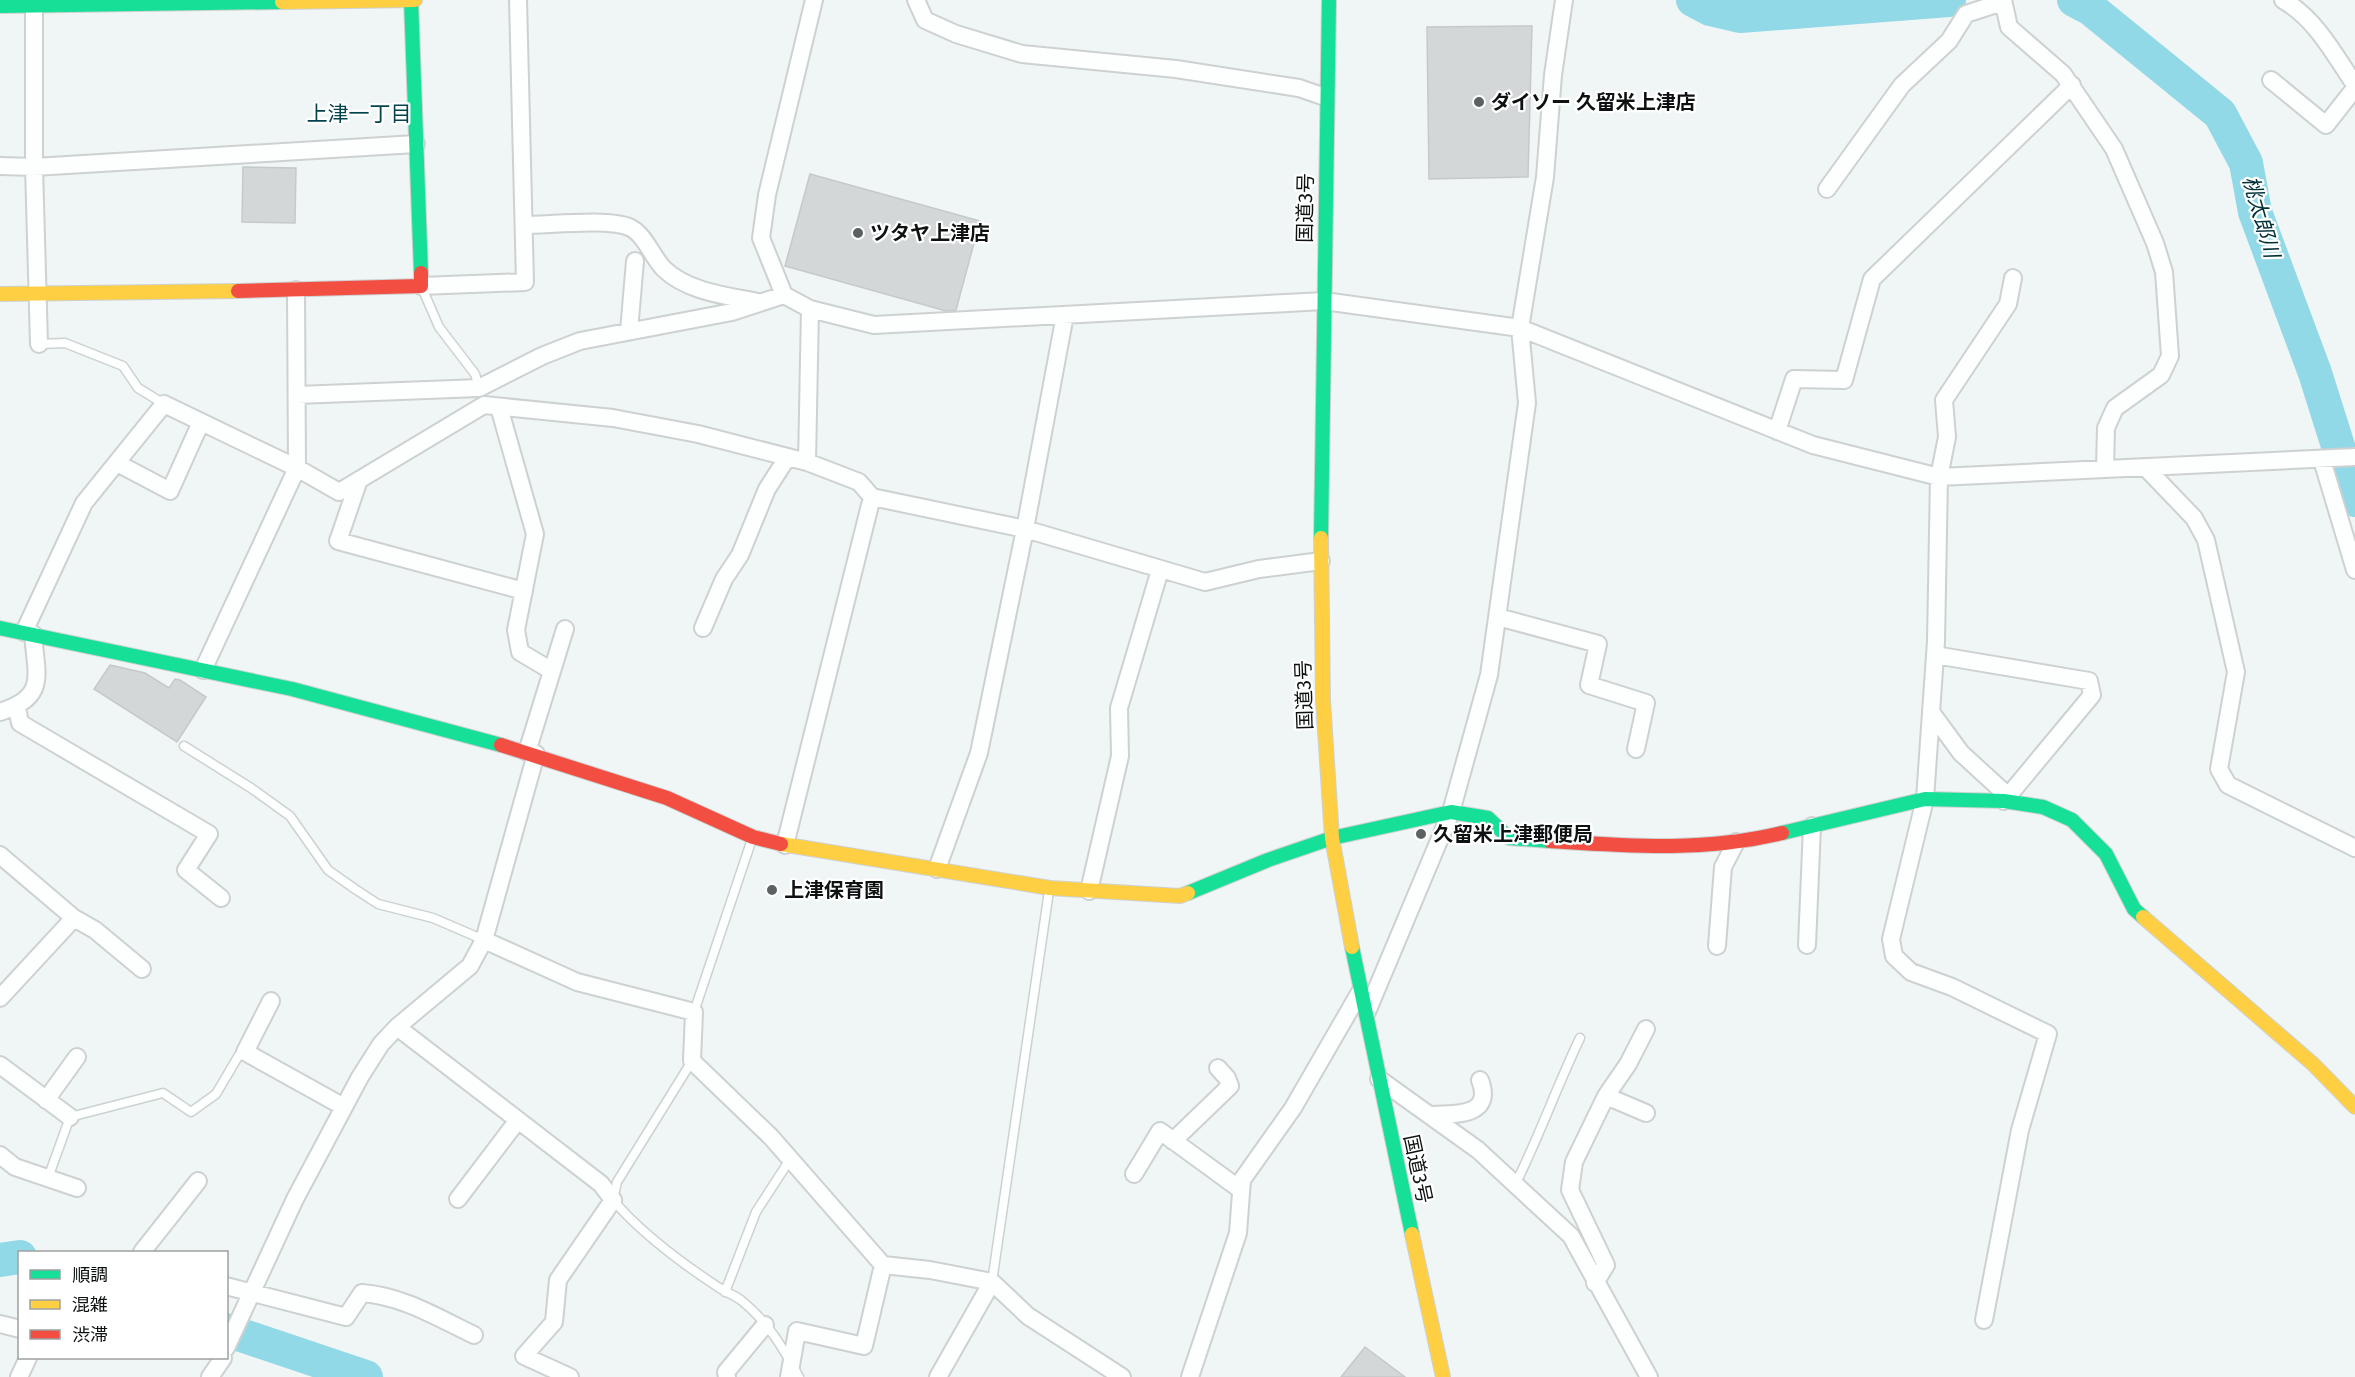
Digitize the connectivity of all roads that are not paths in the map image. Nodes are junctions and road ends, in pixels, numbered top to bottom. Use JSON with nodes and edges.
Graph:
{"nodes":[{"id":1,"x":412,"y":0,"type":"edge"},
{"id":2,"x":518,"y":0,"type":"edge"},
{"id":3,"x":814,"y":0,"type":"edge"},
{"id":4,"x":916,"y":0,"type":"edge"},
{"id":5,"x":1329,"y":0,"type":"edge"},
{"id":6,"x":1564,"y":0,"type":"edge"},
{"id":7,"x":2283,"y":0,"type":"edge"},
{"id":8,"x":2003,"y":1,"type":"edge"},
{"id":9,"x":34,"y":2,"type":"edge"},
{"id":10,"x":0,"y":6,"type":"edge"},
{"id":11,"x":2271,"y":81,"type":"dead end"},
{"id":12,"x":2072,"y":85,"type":"junction"},
{"id":13,"x":2355,"y":87,"type":"edge"},
{"id":14,"x":1326,"y":97,"type":"junction"},
{"id":15,"x":416,"y":144,"type":"junction"},
{"id":16,"x":0,"y":166,"type":"edge"},
{"id":17,"x":34,"y":167,"type":"junction"},
{"id":18,"x":1827,"y":189,"type":"dead end"},
{"id":19,"x":524,"y":225,"type":"junction"},
{"id":20,"x":635,"y":261,"type":"dead end"},
{"id":21,"x":2013,"y":278,"type":"dead end"},
{"id":22,"x":421,"y":286,"type":"junction"},
{"id":23,"x":296,"y":290,"type":"junction"},
{"id":24,"x":39,"y":293,"type":"junction"},
{"id":25,"x":0,"y":294,"type":"edge"},
{"id":26,"x":784,"y":295,"type":"junction"},
{"id":27,"x":762,"y":302,"type":"junction"},
{"id":28,"x":1324,"y":302,"type":"junction"},
{"id":29,"x":810,"y":309,"type":"junction"},
{"id":30,"x":1065,"y":315,"type":"junction"},
{"id":31,"x":1520,"y":328,"type":"junction"},
{"id":32,"x":629,"y":331,"type":"junction"},
{"id":33,"x":39,"y":344,"type":"joint"},
{"id":34,"x":479,"y":388,"type":"junction"},
{"id":35,"x":297,"y":395,"type":"junction"},
{"id":36,"x":164,"y":404,"type":"junction"},
{"id":37,"x":492,"y":406,"type":"junction"},
{"id":38,"x":201,"y":422,"type":"junction"},
{"id":39,"x":1777,"y":431,"type":"junction"},
{"id":40,"x":2355,"y":457,"type":"edge"},
{"id":41,"x":787,"y":458,"type":"junction"},
{"id":42,"x":2322,"y":460,"type":"junction"},
{"id":43,"x":807,"y":462,"type":"junction"},
{"id":44,"x":117,"y":463,"type":"junction"},
{"id":45,"x":297,"y":468,"type":"junction"},
{"id":46,"x":2146,"y":468,"type":"junction"},
{"id":47,"x":2105,"y":469,"type":"junction"},
{"id":48,"x":1939,"y":477,"type":"junction"},
{"id":49,"x":359,"y":480,"type":"junction"},
{"id":50,"x":872,"y":496,"type":"junction"},
{"id":51,"x":1025,"y":529,"type":"junction"},
{"id":52,"x":1321,"y":561,"type":"junction"},
{"id":53,"x":1160,"y":570,"type":"junction"},
{"id":54,"x":2355,"y":570,"type":"edge"},
{"id":55,"x":524,"y":591,"type":"junction"},
{"id":56,"x":1498,"y":617,"type":"junction"},
{"id":57,"x":0,"y":628,"type":"edge"},
{"id":58,"x":703,"y":628,"type":"dead end"},
{"id":59,"x":565,"y":629,"type":"dead end"},
{"id":60,"x":28,"y":633,"type":"junction"},
{"id":61,"x":1935,"y":656,"type":"junction"},
{"id":62,"x":203,"y":670,"type":"junction"},
{"id":63,"x":552,"y":671,"type":"junction"},
{"id":64,"x":17,"y":707,"type":"junction"},
{"id":65,"x":0,"y":712,"type":"edge"},
{"id":66,"x":1931,"y":712,"type":"junction"},
{"id":67,"x":184,"y":746,"type":"dead end"},
{"id":68,"x":1636,"y":748,"type":"dead end"},
{"id":69,"x":531,"y":753,"type":"junction"},
{"id":70,"x":1924,"y":799,"type":"junction"},
{"id":71,"x":2006,"y":799,"type":"junction"},
{"id":72,"x":1451,"y":812,"type":"junction"},
{"id":73,"x":1812,"y":826,"type":"junction"},
{"id":74,"x":753,"y":837,"type":"junction"},
{"id":75,"x":1332,"y":838,"type":"junction"},
{"id":76,"x":1736,"y":842,"type":"junction"},
{"id":77,"x":785,"y":845,"type":"junction"},
{"id":78,"x":2355,"y":848,"type":"edge"},
{"id":79,"x":0,"y":855,"type":"edge"},
{"id":80,"x":936,"y":869,"type":"junction"},
{"id":81,"x":1050,"y":888,"type":"junction"},
{"id":82,"x":1089,"y":891,"type":"junction"},
{"id":83,"x":221,"y":898,"type":"dead end"},
{"id":84,"x":74,"y":918,"type":"junction"},
{"id":85,"x":484,"y":940,"type":"junction"},
{"id":86,"x":1807,"y":945,"type":"dead end"},
{"id":87,"x":1717,"y":946,"type":"dead end"},
{"id":88,"x":142,"y":969,"type":"dead end"},
{"id":89,"x":3,"y":986,"type":"edge"},
{"id":90,"x":1360,"y":991,"type":"junction"},
{"id":91,"x":271,"y":1001,"type":"dead end"},
{"id":92,"x":694,"y":1012,"type":"junction"},
{"id":93,"x":1365,"y":1017,"type":"junction"},
{"id":94,"x":397,"y":1027,"type":"junction"},
{"id":95,"x":1646,"y":1029,"type":"dead end"},
{"id":96,"x":1580,"y":1038,"type":"dead end"},
{"id":97,"x":245,"y":1052,"type":"junction"},
{"id":98,"x":77,"y":1057,"type":"dead end"},
{"id":99,"x":692,"y":1061,"type":"junction"},
{"id":100,"x":0,"y":1065,"type":"edge"},
{"id":101,"x":1218,"y":1068,"type":"dead end"},
{"id":102,"x":1379,"y":1079,"type":"junction"},
{"id":103,"x":1480,"y":1080,"type":"dead end"},
{"id":104,"x":1606,"y":1096,"type":"junction"},
{"id":105,"x":46,"y":1100,"type":"junction"},
{"id":106,"x":344,"y":1107,"type":"junction"},
{"id":107,"x":2355,"y":1107,"type":"edge"},
{"id":108,"x":1646,"y":1113,"type":"dead end"},
{"id":109,"x":1430,"y":1116,"type":"junction"},
{"id":110,"x":70,"y":1118,"type":"junction"},
{"id":111,"x":518,"y":1120,"type":"junction"},
{"id":112,"x":1173,"y":1141,"type":"junction"},
{"id":113,"x":0,"y":1155,"type":"edge"},
{"id":114,"x":789,"y":1161,"type":"junction"},
{"id":115,"x":1134,"y":1174,"type":"dead end"},
{"id":116,"x":48,"y":1178,"type":"junction"},
{"id":117,"x":198,"y":1181,"type":"dead end"},
{"id":118,"x":1515,"y":1185,"type":"junction"},
{"id":119,"x":77,"y":1188,"type":"dead end"},
{"id":120,"x":1241,"y":1190,"type":"junction"},
{"id":121,"x":458,"y":1199,"type":"dead end"},
{"id":122,"x":613,"y":1200,"type":"junction"},
{"id":123,"x":143,"y":1251,"type":"edge"},
{"id":124,"x":884,"y":1265,"type":"junction"},
{"id":125,"x":992,"y":1282,"type":"junction"},
{"id":126,"x":1595,"y":1283,"type":"junction"},
{"id":127,"x":228,"y":1286,"type":"edge"},
{"id":128,"x":251,"y":1292,"type":"junction"},
{"id":129,"x":725,"y":1292,"type":"junction"},
{"id":130,"x":1984,"y":1320,"type":"dead end"},
{"id":131,"x":0,"y":1324,"type":"edge"},
{"id":132,"x":765,"y":1325,"type":"junction"},
{"id":133,"x":18,"y":1328,"type":"edge"},
{"id":134,"x":474,"y":1335,"type":"dead end"},
{"id":135,"x":228,"y":1344,"type":"edge"},
{"id":136,"x":28,"y":1359,"type":"edge"},
{"id":137,"x":222,"y":1359,"type":"edge"},
{"id":138,"x":793,"y":1373,"type":"edge"},
{"id":139,"x":19,"y":1377,"type":"edge"},
{"id":140,"x":210,"y":1377,"type":"edge"},
{"id":141,"x":570,"y":1377,"type":"edge"},
{"id":142,"x":727,"y":1377,"type":"edge"},
{"id":143,"x":938,"y":1377,"type":"edge"},
{"id":144,"x":1122,"y":1377,"type":"edge"},
{"id":145,"x":1190,"y":1377,"type":"edge"},
{"id":146,"x":1443,"y":1377,"type":"edge"},
{"id":147,"x":1649,"y":1377,"type":"edge"}],
"edges":[{"from":1,"to":9,"type":"main road"},
{"from":1,"to":15,"type":"main road"},
{"from":2,"to":19,"type":"street"},
{"from":3,"to":26,"type":"street"},
{"from":4,"to":14,"type":"street"},
{"from":5,"to":14,"type":"main road","name":"国道3号"},
{"from":6,"to":31,"type":"street"},
{"from":7,"to":13,"type":"street"},
{"from":8,"to":12,"type":"street"},
{"from":8,"to":18,"type":"street"},
{"from":9,"to":10,"type":"main road"},
{"from":9,"to":17,"type":"street"},
{"from":11,"to":13,"type":"street"},
{"from":12,"to":39,"type":"street"},
{"from":12,"to":47,"type":"street"},
{"from":14,"to":28,"type":"main road","name":"国道3号"},
{"from":15,"to":17,"type":"street"},
{"from":15,"to":22,"type":"main road"},
{"from":16,"to":17,"type":"street"},
{"from":17,"to":24,"type":"street"},
{"from":19,"to":22,"type":"street"},
{"from":19,"to":27,"type":"street"},
{"from":20,"to":32,"type":"street"},
{"from":21,"to":48,"type":"street"},
{"from":22,"to":23,"type":"main road"},
{"from":22,"to":34,"type":"lane"},
{"from":23,"to":24,"type":"main road"},
{"from":23,"to":35,"type":"street"},
{"from":24,"to":25,"type":"main road"},
{"from":24,"to":33,"type":"street"},
{"from":26,"to":27,"type":"street"},
{"from":26,"to":29,"type":"street"},
{"from":27,"to":32,"type":"street"},
{"from":28,"to":30,"type":"street"},
{"from":28,"to":31,"type":"street"},
{"from":28,"to":52,"type":"main road","name":"国道3号"},
{"from":29,"to":30,"type":"street"},
{"from":29,"to":43,"type":"street"},
{"from":30,"to":51,"type":"street"},
{"from":31,"to":39,"type":"street"},
{"from":31,"to":56,"type":"street"},
{"from":32,"to":34,"type":"street"},
{"from":33,"to":36,"type":"lane"},
{"from":34,"to":35,"type":"street"},
{"from":34,"to":37,"type":"street"},
{"from":35,"to":45,"type":"street"},
{"from":36,"to":38,"type":"street"},
{"from":36,"to":44,"type":"street"},
{"from":37,"to":41,"type":"street"},
{"from":37,"to":49,"type":"street"},
{"from":37,"to":55,"type":"street"},
{"from":38,"to":44,"type":"street"},
{"from":38,"to":45,"type":"street"},
{"from":39,"to":48,"type":"street"},
{"from":40,"to":42,"type":"street"},
{"from":41,"to":43,"type":"street"},
{"from":41,"to":58,"type":"street"},
{"from":42,"to":46,"type":"street"},
{"from":42,"to":54,"type":"street"},
{"from":43,"to":50,"type":"street"},
{"from":44,"to":60,"type":"street"},
{"from":45,"to":49,"type":"street"},
{"from":45,"to":62,"type":"street"},
{"from":46,"to":47,"type":"street"},
{"from":46,"to":78,"type":"street"},
{"from":47,"to":48,"type":"street"},
{"from":48,"to":61,"type":"street"},
{"from":49,"to":55,"type":"street"},
{"from":50,"to":51,"type":"street"},
{"from":50,"to":77,"type":"street"},
{"from":51,"to":53,"type":"street"},
{"from":51,"to":80,"type":"street"},
{"from":52,"to":53,"type":"street"},
{"from":52,"to":75,"type":"main road","name":"国道3号"},
{"from":53,"to":82,"type":"street"},
{"from":55,"to":63,"type":"street"},
{"from":56,"to":68,"type":"street"},
{"from":56,"to":72,"type":"street"},
{"from":57,"to":60,"type":"main road"},
{"from":59,"to":63,"type":"street"},
{"from":60,"to":62,"type":"main road"},
{"from":60,"to":64,"type":"street"},
{"from":61,"to":66,"type":"street"},
{"from":61,"to":71,"type":"street"},
{"from":62,"to":69,"type":"main road"},
{"from":63,"to":69,"type":"street"},
{"from":64,"to":65,"type":"street"},
{"from":64,"to":83,"type":"street"},
{"from":66,"to":70,"type":"street"},
{"from":66,"to":71,"type":"street"},
{"from":67,"to":85,"type":"lane"},
{"from":69,"to":74,"type":"main road"},
{"from":69,"to":85,"type":"street"},
{"from":70,"to":71,"type":"main road"},
{"from":70,"to":73,"type":"main road"},
{"from":70,"to":130,"type":"street"},
{"from":71,"to":107,"type":"main road"},
{"from":72,"to":75,"type":"main road"},
{"from":72,"to":76,"type":"main road"},
{"from":72,"to":93,"type":"street"},
{"from":73,"to":76,"type":"main road"},
{"from":73,"to":86,"type":"street"},
{"from":74,"to":77,"type":"main road"},
{"from":74,"to":92,"type":"lane"},
{"from":75,"to":82,"type":"main road"},
{"from":75,"to":90,"type":"main road","name":"国道3号"},
{"from":76,"to":87,"type":"street"},
{"from":77,"to":80,"type":"main road"},
{"from":79,"to":84,"type":"street"},
{"from":80,"to":81,"type":"main road"},
{"from":81,"to":82,"type":"main road"},
{"from":81,"to":125,"type":"lane"},
{"from":84,"to":88,"type":"street"},
{"from":84,"to":89,"type":"street"},
{"from":85,"to":92,"type":"street"},
{"from":85,"to":94,"type":"street"},
{"from":90,"to":93,"type":"main road","name":"国道3号"},
{"from":90,"to":120,"type":"street"},
{"from":91,"to":97,"type":"street"},
{"from":92,"to":99,"type":"street"},
{"from":93,"to":102,"type":"main road","name":"国道3号"},
{"from":94,"to":106,"type":"street"},
{"from":94,"to":111,"type":"street"},
{"from":95,"to":104,"type":"street"},
{"from":96,"to":118,"type":"lane"},
{"from":97,"to":106,"type":"street"},
{"from":97,"to":110,"type":"lane"},
{"from":98,"to":105,"type":"street"},
{"from":99,"to":114,"type":"street"},
{"from":99,"to":122,"type":"lane"},
{"from":100,"to":105,"type":"street"},
{"from":101,"to":112,"type":"street"},
{"from":102,"to":109,"type":"street"},
{"from":102,"to":146,"type":"main road","name":"国道3号"},
{"from":103,"to":109,"type":"street"},
{"from":104,"to":108,"type":"street"},
{"from":104,"to":126,"type":"street"},
{"from":105,"to":110,"type":"street"},
{"from":106,"to":128,"type":"street"},
{"from":109,"to":118,"type":"street"},
{"from":110,"to":116,"type":"lane"},
{"from":111,"to":121,"type":"street"},
{"from":111,"to":122,"type":"street"},
{"from":112,"to":115,"type":"street"},
{"from":112,"to":120,"type":"street"},
{"from":113,"to":116,"type":"street"},
{"from":114,"to":124,"type":"street"},
{"from":114,"to":129,"type":"lane"},
{"from":116,"to":119,"type":"street"},
{"from":117,"to":123,"type":"street"},
{"from":118,"to":126,"type":"street"},
{"from":120,"to":145,"type":"street"},
{"from":122,"to":129,"type":"lane"},
{"from":122,"to":141,"type":"street"},
{"from":124,"to":125,"type":"street"},
{"from":124,"to":138,"type":"street"},
{"from":125,"to":143,"type":"street"},
{"from":125,"to":144,"type":"street"},
{"from":126,"to":147,"type":"street"},
{"from":127,"to":128,"type":"street"},
{"from":128,"to":134,"type":"street"},
{"from":128,"to":135,"type":"street"},
{"from":129,"to":132,"type":"lane"},
{"from":131,"to":133,"type":"street"},
{"from":132,"to":138,"type":"lane"},
{"from":132,"to":142,"type":"street"},
{"from":136,"to":139,"type":"street"},
{"from":137,"to":140,"type":"street"}]}
